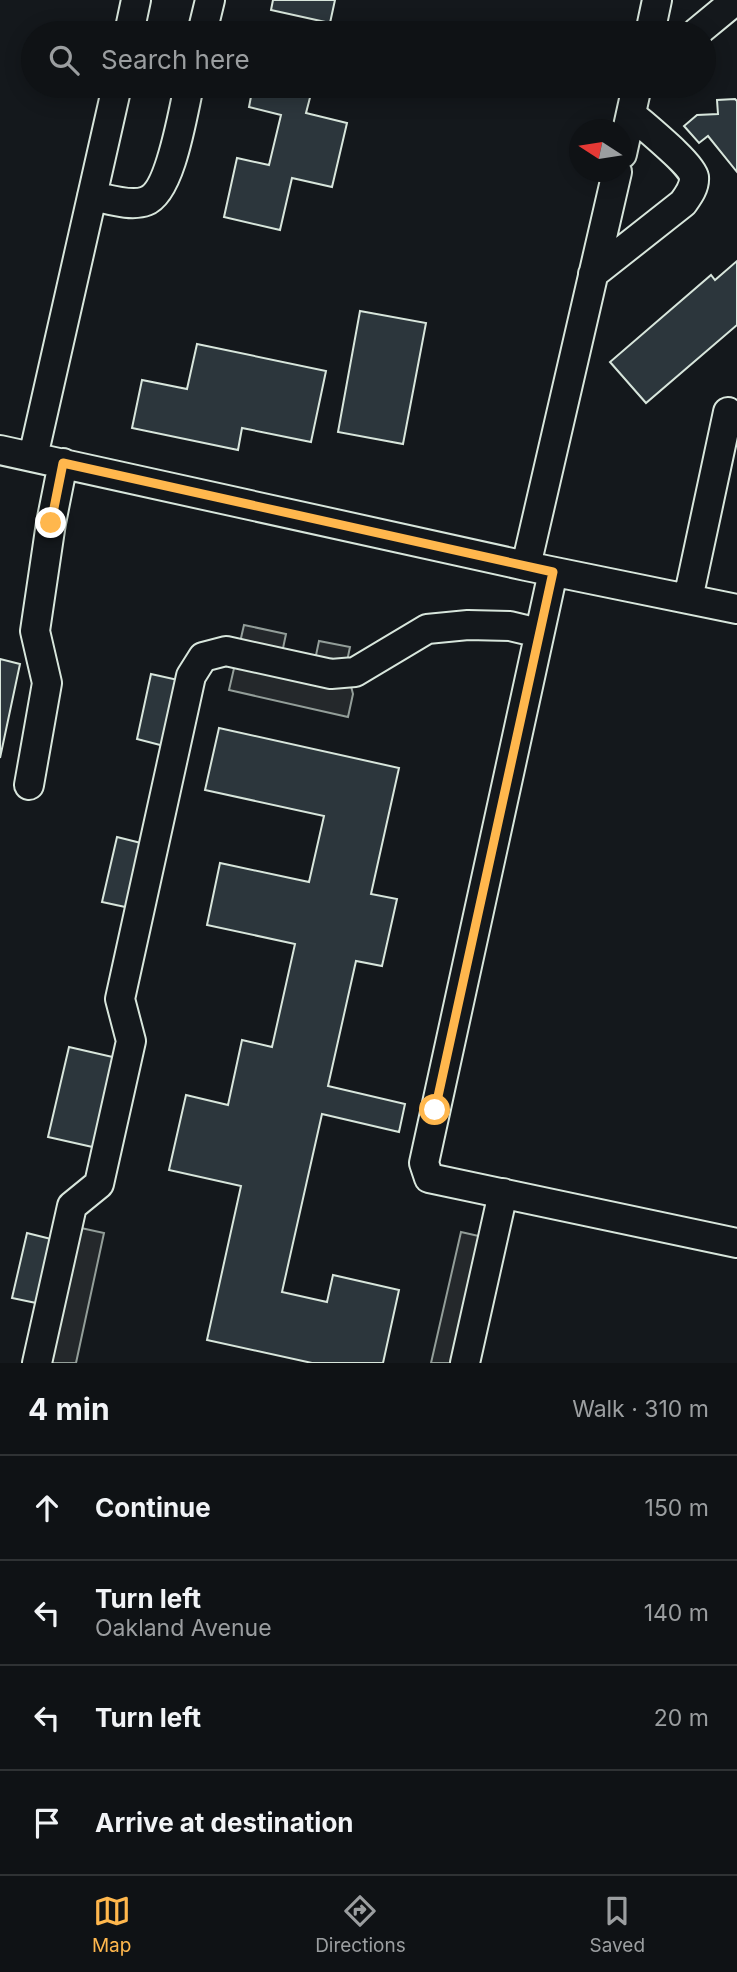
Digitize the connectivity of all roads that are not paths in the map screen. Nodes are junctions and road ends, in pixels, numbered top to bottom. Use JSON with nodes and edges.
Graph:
{"nodes":[{"id":1,"x":136,"y":0,"type":"edge"},
{"id":2,"x":210,"y":0,"type":"edge"},
{"id":3,"x":657,"y":0,"type":"edge"},
{"id":4,"x":736,"y":0,"type":"edge"},
{"id":5,"x":132,"y":21,"type":"edge"},
{"id":6,"x":205,"y":21,"type":"edge"},
{"id":7,"x":653,"y":21,"type":"edge"},
{"id":8,"x":711,"y":21,"type":"edge"},
{"id":9,"x":114,"y":98,"type":"edge"},
{"id":10,"x":186,"y":98,"type":"edge"},
{"id":11,"x":635,"y":98,"type":"edge"},
{"id":12,"x":631,"y":114,"type":"junction"},
{"id":13,"x":630,"y":119,"type":"edge"},
{"id":14,"x":615,"y":182,"type":"edge"},
{"id":15,"x":92,"y":196,"type":"junction"},
{"id":16,"x":593,"y":274,"type":"junction"},
{"id":17,"x":728,"y":412,"type":"dead end"},
{"id":18,"x":0,"y":450,"type":"edge"},
{"id":19,"x":33,"y":457,"type":"junction"},
{"id":20,"x":63,"y":463,"type":"junction"},
{"id":21,"x":539,"y":569,"type":"junction"},
{"id":22,"x":688,"y":599,"type":"junction"},
{"id":23,"x":737,"y":609,"type":"edge"},
{"id":24,"x":540,"y":633,"type":"junction"},
{"id":25,"x":29,"y":785,"type":"dead end"},
{"id":26,"x":503,"y":1194,"type":"junction"},
{"id":27,"x":737,"y":1243,"type":"edge"},
{"id":28,"x":37,"y":1363,"type":"edge"},
{"id":29,"x":465,"y":1363,"type":"edge"}],
"edges":[{"from":1,"to":5,"type":"street"},
{"from":2,"to":6,"type":"street"},
{"from":3,"to":7,"type":"street"},
{"from":4,"to":8,"type":"street"},
{"from":9,"to":15,"type":"street"},
{"from":10,"to":15,"type":"street"},
{"from":11,"to":12,"type":"street"},
{"from":12,"to":13,"type":"street"},
{"from":12,"to":16,"type":"street"},
{"from":14,"to":16,"type":"street"},
{"from":15,"to":19,"type":"street"},
{"from":16,"to":21,"type":"street"},
{"from":17,"to":22,"type":"street"},
{"from":18,"to":19,"type":"street"},
{"from":19,"to":20,"type":"street"},
{"from":20,"to":21,"type":"street"},
{"from":20,"to":25,"type":"street"},
{"from":21,"to":22,"type":"street"},
{"from":21,"to":24,"type":"street"},
{"from":22,"to":23,"type":"street"},
{"from":24,"to":26,"type":"street"},
{"from":24,"to":28,"type":"street"},
{"from":26,"to":27,"type":"street"},
{"from":26,"to":29,"type":"street"}]}
